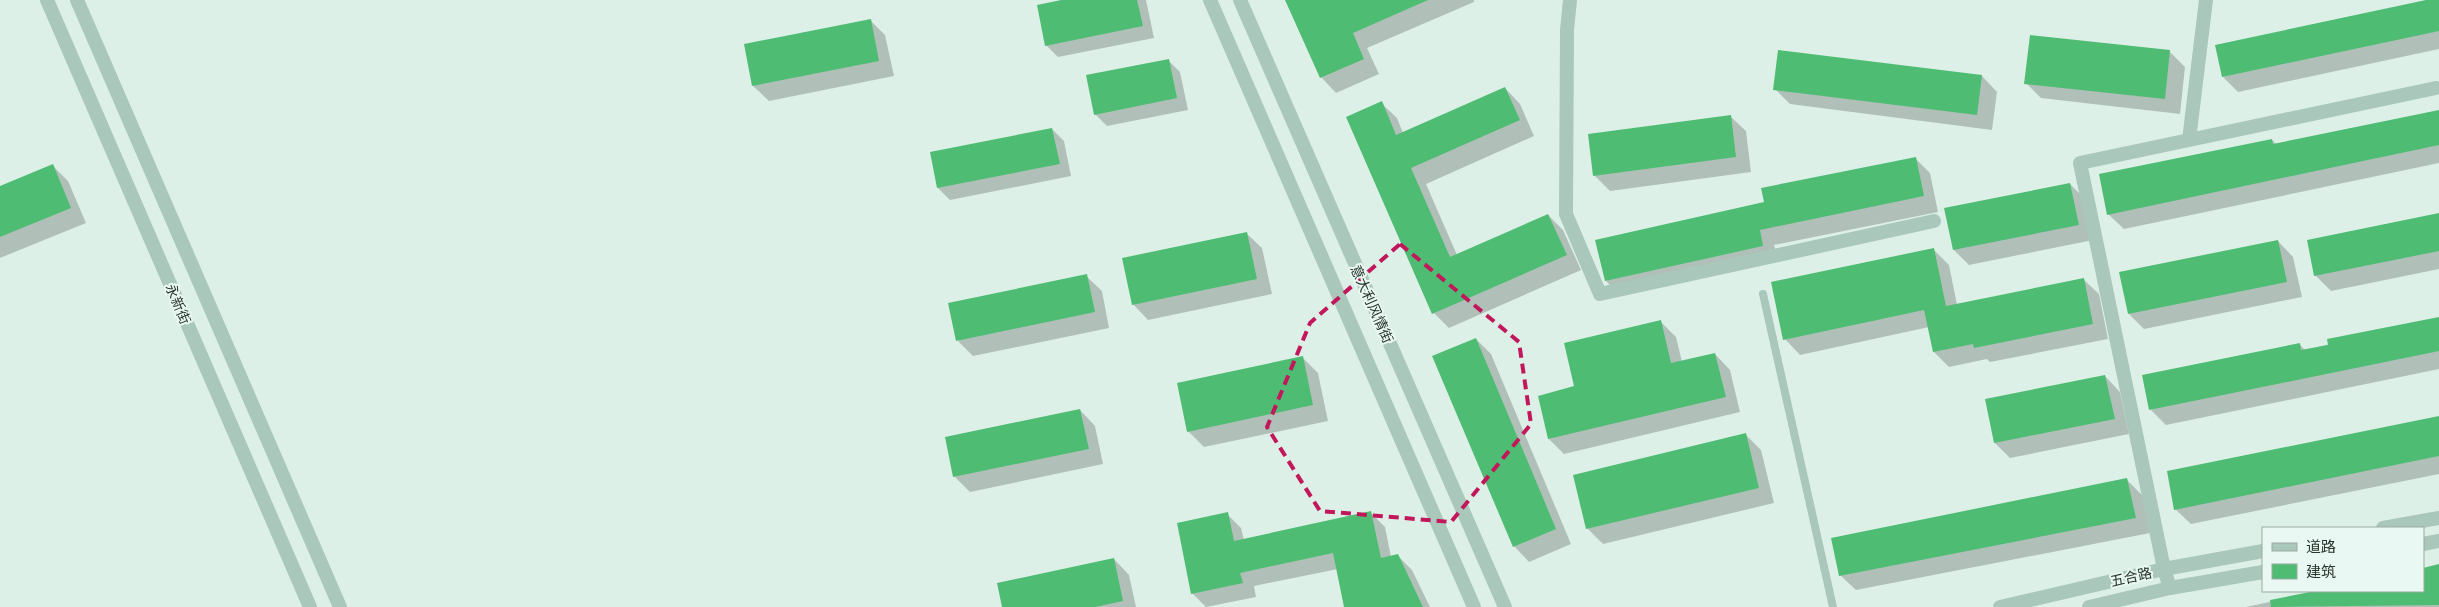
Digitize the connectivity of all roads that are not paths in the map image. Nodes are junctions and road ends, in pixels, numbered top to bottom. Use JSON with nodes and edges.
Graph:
{"nodes":[{"id":1,"x":46,"y":0,"type":"edge"},
{"id":2,"x":77,"y":0,"type":"edge"},
{"id":3,"x":1210,"y":0,"type":"edge"},
{"id":4,"x":1240,"y":0,"type":"edge"},
{"id":5,"x":1570,"y":0,"type":"edge"},
{"id":6,"x":2206,"y":0,"type":"edge"},
{"id":7,"x":2436,"y":88,"type":"dead end"},
{"id":8,"x":2189,"y":140,"type":"junction"},
{"id":9,"x":1934,"y":221,"type":"dead end"},
{"id":10,"x":1763,"y":294,"type":"dead end"},
{"id":11,"x":2439,"y":518,"type":"edge"},
{"id":12,"x":2389,"y":527,"type":"edge"},
{"id":13,"x":2439,"y":541,"type":"edge"},
{"id":14,"x":2424,"y":544,"type":"edge"},
{"id":15,"x":2262,"y":551,"type":"edge"},
{"id":16,"x":2164,"y":569,"type":"junction"},
{"id":17,"x":2262,"y":572,"type":"edge"},
{"id":18,"x":2170,"y":588,"type":"junction"},
{"id":19,"x":310,"y":607,"type":"edge"},
{"id":20,"x":340,"y":607,"type":"edge"},
{"id":21,"x":1474,"y":607,"type":"edge"},
{"id":22,"x":1505,"y":607,"type":"edge"},
{"id":23,"x":1833,"y":607,"type":"edge"},
{"id":24,"x":2000,"y":607,"type":"edge"},
{"id":25,"x":2089,"y":607,"type":"edge"}],
"edges":[{"from":1,"to":19,"type":"street","name":"永新街"},
{"from":2,"to":20,"type":"street","name":"永新街"},
{"from":3,"to":21,"type":"street","name":"意大利风情街"},
{"from":4,"to":22,"type":"street","name":"意大利风情街"},
{"from":5,"to":9,"type":"street"},
{"from":6,"to":8,"type":"street"},
{"from":7,"to":8,"type":"street"},
{"from":8,"to":16,"type":"street"},
{"from":10,"to":23,"type":"lane"},
{"from":11,"to":12,"type":"street"},
{"from":13,"to":14,"type":"street"},
{"from":15,"to":16,"type":"street","name":"五合路"},
{"from":16,"to":18,"type":"street"},
{"from":16,"to":24,"type":"street","name":"五合路"},
{"from":17,"to":18,"type":"street","name":"五合路"},
{"from":18,"to":25,"type":"street","name":"五合路"}]}
